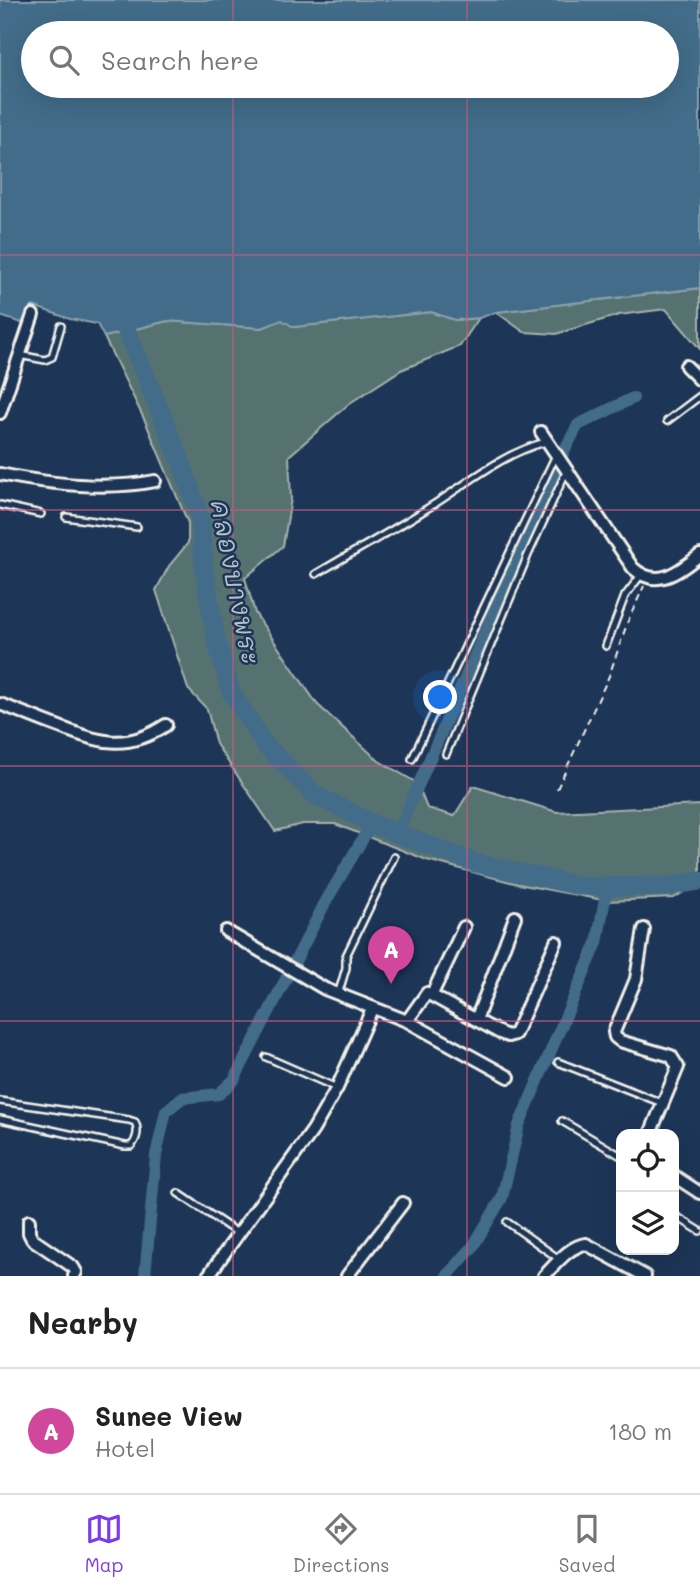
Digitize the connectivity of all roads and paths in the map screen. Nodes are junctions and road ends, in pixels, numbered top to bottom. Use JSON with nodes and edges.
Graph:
{"nodes":[{"id":1,"x":33,"y":315,"type":"dead end"},
{"id":2,"x":61,"y":326,"type":"dead end"},
{"id":3,"x":19,"y":355,"type":"junction"},
{"id":4,"x":686,"y":366,"type":"dead end"},
{"id":5,"x":700,"y":380,"type":"edge"},
{"id":6,"x":700,"y":396,"type":"edge"},
{"id":7,"x":0,"y":413,"type":"edge"},
{"id":8,"x":667,"y":421,"type":"dead end"},
{"id":9,"x":544,"y":437,"type":"joint"},
{"id":10,"x":556,"y":454,"type":"junction"},
{"id":11,"x":567,"y":470,"type":"junction"},
{"id":12,"x":0,"y":474,"type":"edge"},
{"id":13,"x":155,"y":481,"type":"dead end"},
{"id":14,"x":0,"y":505,"type":"edge"},
{"id":15,"x":41,"y":514,"type":"dead end"},
{"id":16,"x":66,"y":517,"type":"dead end"},
{"id":17,"x":137,"y":527,"type":"dead end"},
{"id":18,"x":699,"y":558,"type":"edge"},
{"id":19,"x":316,"y":574,"type":"dead end"},
{"id":20,"x":644,"y":577,"type":"junction"},
{"id":21,"x":606,"y":646,"type":"dead end"},
{"id":22,"x":0,"y":704,"type":"edge"},
{"id":23,"x":166,"y":725,"type":"dead end"},
{"id":24,"x":446,"y":754,"type":"dead end"},
{"id":25,"x":412,"y":759,"type":"dead end"},
{"id":26,"x":557,"y":789,"type":"dead end"},
{"id":27,"x":394,"y":857,"type":"dead end"},
{"id":28,"x":514,"y":917,"type":"dead end"},
{"id":29,"x":464,"y":927,"type":"dead end"},
{"id":30,"x":644,"y":929,"type":"dead end"},
{"id":31,"x":226,"y":932,"type":"dead end"},
{"id":32,"x":556,"y":942,"type":"dead end"},
{"id":33,"x":432,"y":994,"type":"junction"},
{"id":34,"x":338,"y":995,"type":"junction"},
{"id":35,"x":372,"y":1009,"type":"junction"},
{"id":36,"x":476,"y":1020,"type":"junction"},
{"id":37,"x":407,"y":1021,"type":"junction"},
{"id":38,"x":266,"y":1057,"type":"dead end"},
{"id":39,"x":558,"y":1062,"type":"dead end"},
{"id":40,"x":509,"y":1077,"type":"dead end"},
{"id":41,"x":337,"y":1088,"type":"junction"},
{"id":42,"x":0,"y":1101,"type":"edge"},
{"id":43,"x":663,"y":1104,"type":"junction"},
{"id":44,"x":0,"y":1119,"type":"edge"},
{"id":45,"x":562,"y":1121,"type":"dead end"},
{"id":46,"x":652,"y":1129,"type":"edge"},
{"id":47,"x":616,"y":1153,"type":"edge"},
{"id":48,"x":679,"y":1181,"type":"edge"},
{"id":49,"x":178,"y":1193,"type":"dead end"},
{"id":50,"x":700,"y":1193,"type":"edge"},
{"id":51,"x":403,"y":1203,"type":"dead end"},
{"id":52,"x":679,"y":1218,"type":"edge"},
{"id":53,"x":29,"y":1221,"type":"dead end"},
{"id":54,"x":508,"y":1222,"type":"dead end"},
{"id":55,"x":700,"y":1231,"type":"edge"},
{"id":56,"x":239,"y":1234,"type":"junction"},
{"id":57,"x":560,"y":1259,"type":"junction"},
{"id":58,"x":74,"y":1276,"type":"edge"},
{"id":59,"x":208,"y":1276,"type":"edge"},
{"id":60,"x":347,"y":1276,"type":"edge"},
{"id":61,"x":544,"y":1276,"type":"edge"},
{"id":62,"x":645,"y":1276,"type":"edge"}],
"edges":[{"from":1,"to":3,"type":"street"},
{"from":2,"to":3,"type":"lane"},
{"from":3,"to":7,"type":"street"},
{"from":4,"to":5,"type":"street"},
{"from":6,"to":8,"type":"lane"},
{"from":9,"to":10,"type":"street"},
{"from":9,"to":19,"type":"lane"},
{"from":10,"to":11,"type":"street"},
{"from":10,"to":25,"type":"lane"},
{"from":11,"to":20,"type":"street"},
{"from":11,"to":24,"type":"lane"},
{"from":12,"to":13,"type":"street"},
{"from":14,"to":15,"type":"lane"},
{"from":16,"to":17,"type":"lane"},
{"from":18,"to":20,"type":"street"},
{"from":20,"to":21,"type":"lane"},
{"from":20,"to":26,"type":"path"},
{"from":22,"to":23,"type":"street"},
{"from":27,"to":34,"type":"lane"},
{"from":28,"to":36,"type":"street"},
{"from":29,"to":33,"type":"street"},
{"from":30,"to":43,"type":"street"},
{"from":31,"to":34,"type":"street"},
{"from":32,"to":36,"type":"street"},
{"from":33,"to":36,"type":"street"},
{"from":33,"to":37,"type":"street"},
{"from":34,"to":35,"type":"street"},
{"from":35,"to":37,"type":"street"},
{"from":35,"to":41,"type":"street"},
{"from":37,"to":40,"type":"street"},
{"from":38,"to":41,"type":"lane"},
{"from":39,"to":43,"type":"lane"},
{"from":41,"to":56,"type":"street"},
{"from":42,"to":44,"type":"lane"},
{"from":43,"to":46,"type":"street"},
{"from":45,"to":47,"type":"lane"},
{"from":48,"to":50,"type":"street"},
{"from":49,"to":56,"type":"lane"},
{"from":51,"to":60,"type":"street"},
{"from":52,"to":55,"type":"lane"},
{"from":53,"to":58,"type":"street"},
{"from":54,"to":57,"type":"lane"},
{"from":56,"to":59,"type":"street"},
{"from":57,"to":61,"type":"street"},
{"from":57,"to":62,"type":"street"}]}
